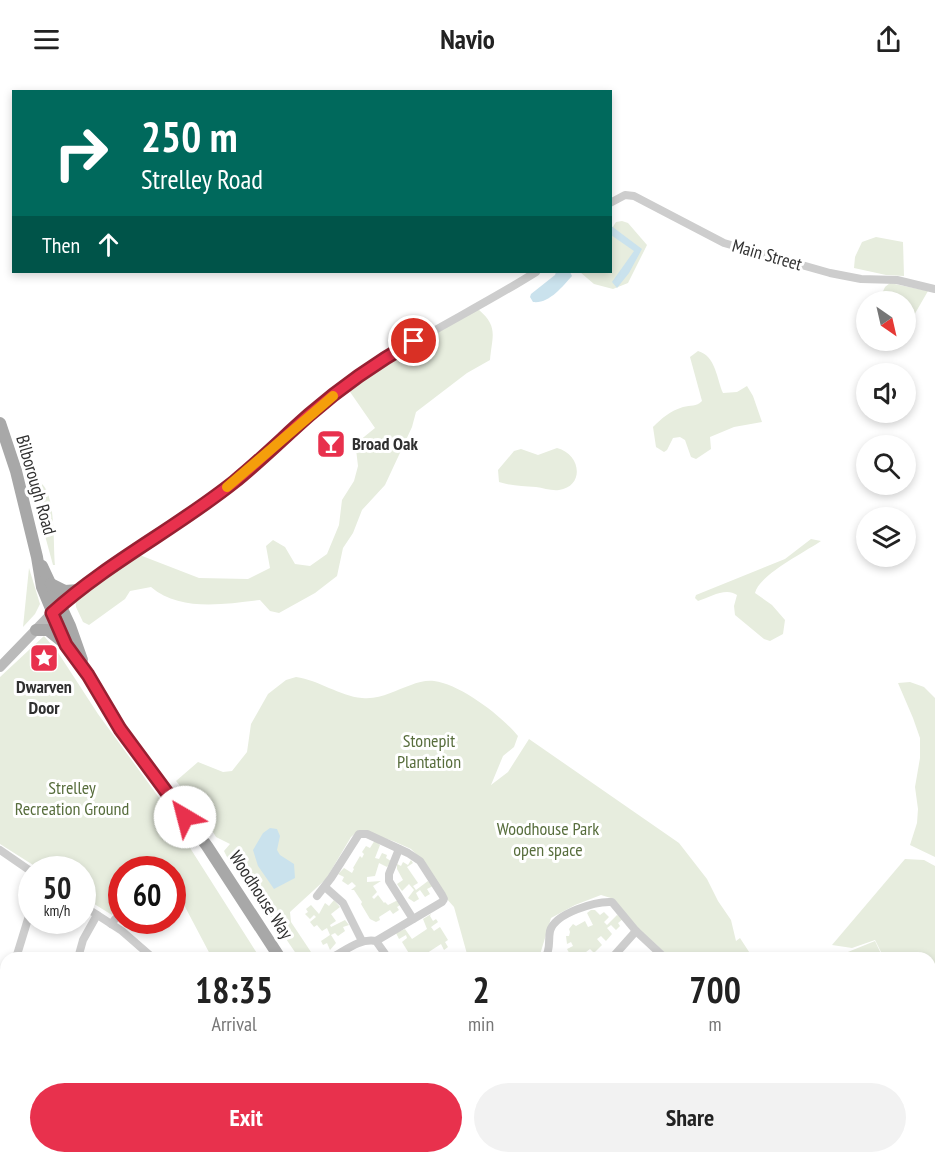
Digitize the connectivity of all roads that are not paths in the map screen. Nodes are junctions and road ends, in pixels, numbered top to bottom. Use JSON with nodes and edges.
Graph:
{"nodes":[{"id":1,"x":612,"y":202,"type":"edge"},
{"id":2,"x":534,"y":273,"type":"edge"},
{"id":3,"x":935,"y":289,"type":"edge"},
{"id":4,"x":0,"y":423,"type":"edge"},
{"id":5,"x":38,"y":557,"type":"junction"},
{"id":6,"x":51,"y":584,"type":"junction"},
{"id":7,"x":79,"y":590,"type":"junction"},
{"id":8,"x":56,"y":609,"type":"junction"},
{"id":9,"x":36,"y":630,"type":"junction"},
{"id":10,"x":66,"y":645,"type":"junction"},
{"id":11,"x":0,"y":667,"type":"edge"},
{"id":12,"x":88,"y":675,"type":"junction"},
{"id":13,"x":399,"y":849,"type":"junction"},
{"id":14,"x":0,"y":850,"type":"edge"},
{"id":15,"x":18,"y":862,"type":"edge"},
{"id":16,"x":325,"y":887,"type":"junction"},
{"id":17,"x":317,"y":896,"type":"dead end"},
{"id":18,"x":97,"y":915,"type":"joint"},
{"id":19,"x":413,"y":919,"type":"junction"},
{"id":20,"x":108,"y":922,"type":"edge"},
{"id":21,"x":636,"y":931,"type":"junction"},
{"id":22,"x":23,"y":934,"type":"edge"},
{"id":23,"x":123,"y":934,"type":"edge"},
{"id":24,"x":362,"y":941,"type":"junction"},
{"id":25,"x":376,"y":941,"type":"junction"},
{"id":26,"x":18,"y":952,"type":"edge"},
{"id":27,"x":80,"y":952,"type":"edge"},
{"id":28,"x":146,"y":952,"type":"edge"},
{"id":29,"x":276,"y":952,"type":"edge"},
{"id":30,"x":342,"y":952,"type":"edge"},
{"id":31,"x":384,"y":952,"type":"edge"},
{"id":32,"x":548,"y":952,"type":"edge"},
{"id":33,"x":617,"y":952,"type":"edge"},
{"id":34,"x":659,"y":952,"type":"edge"}],
"edges":[{"from":1,"to":3,"type":"street","name":"Main Street"},
{"from":2,"to":7,"type":"street"},
{"from":4,"to":5,"type":"main road","name":"Bilborough Road"},
{"from":5,"to":6,"type":"main road","name":"Bilborough Road"},
{"from":5,"to":8,"type":"main road","name":"Bilborough Road"},
{"from":6,"to":7,"type":"main road"},
{"from":6,"to":8,"type":"main road","name":"Bilborough Road"},
{"from":7,"to":8,"type":"street"},
{"from":8,"to":9,"type":"main road"},
{"from":8,"to":10,"type":"main road","name":"Woodhouse Way"},
{"from":8,"to":12,"type":"main road","name":"Woodhouse Way"},
{"from":9,"to":10,"type":"main road"},
{"from":9,"to":11,"type":"main road"},
{"from":10,"to":12,"type":"main road","name":"Woodhouse Way"},
{"from":12,"to":29,"type":"main road","name":"Woodhouse Way"},
{"from":13,"to":16,"type":"street"},
{"from":13,"to":19,"type":"street"},
{"from":13,"to":19,"type":"street"},
{"from":14,"to":15,"type":"street"},
{"from":16,"to":17,"type":"street"},
{"from":16,"to":24,"type":"street"},
{"from":18,"to":20,"type":"street"},
{"from":18,"to":27,"type":"street"},
{"from":19,"to":25,"type":"street"},
{"from":21,"to":32,"type":"street"},
{"from":21,"to":33,"type":"street"},
{"from":21,"to":34,"type":"street"},
{"from":22,"to":26,"type":"street"},
{"from":23,"to":28,"type":"street"},
{"from":24,"to":25,"type":"street"},
{"from":24,"to":30,"type":"street"},
{"from":25,"to":31,"type":"street"}]}
